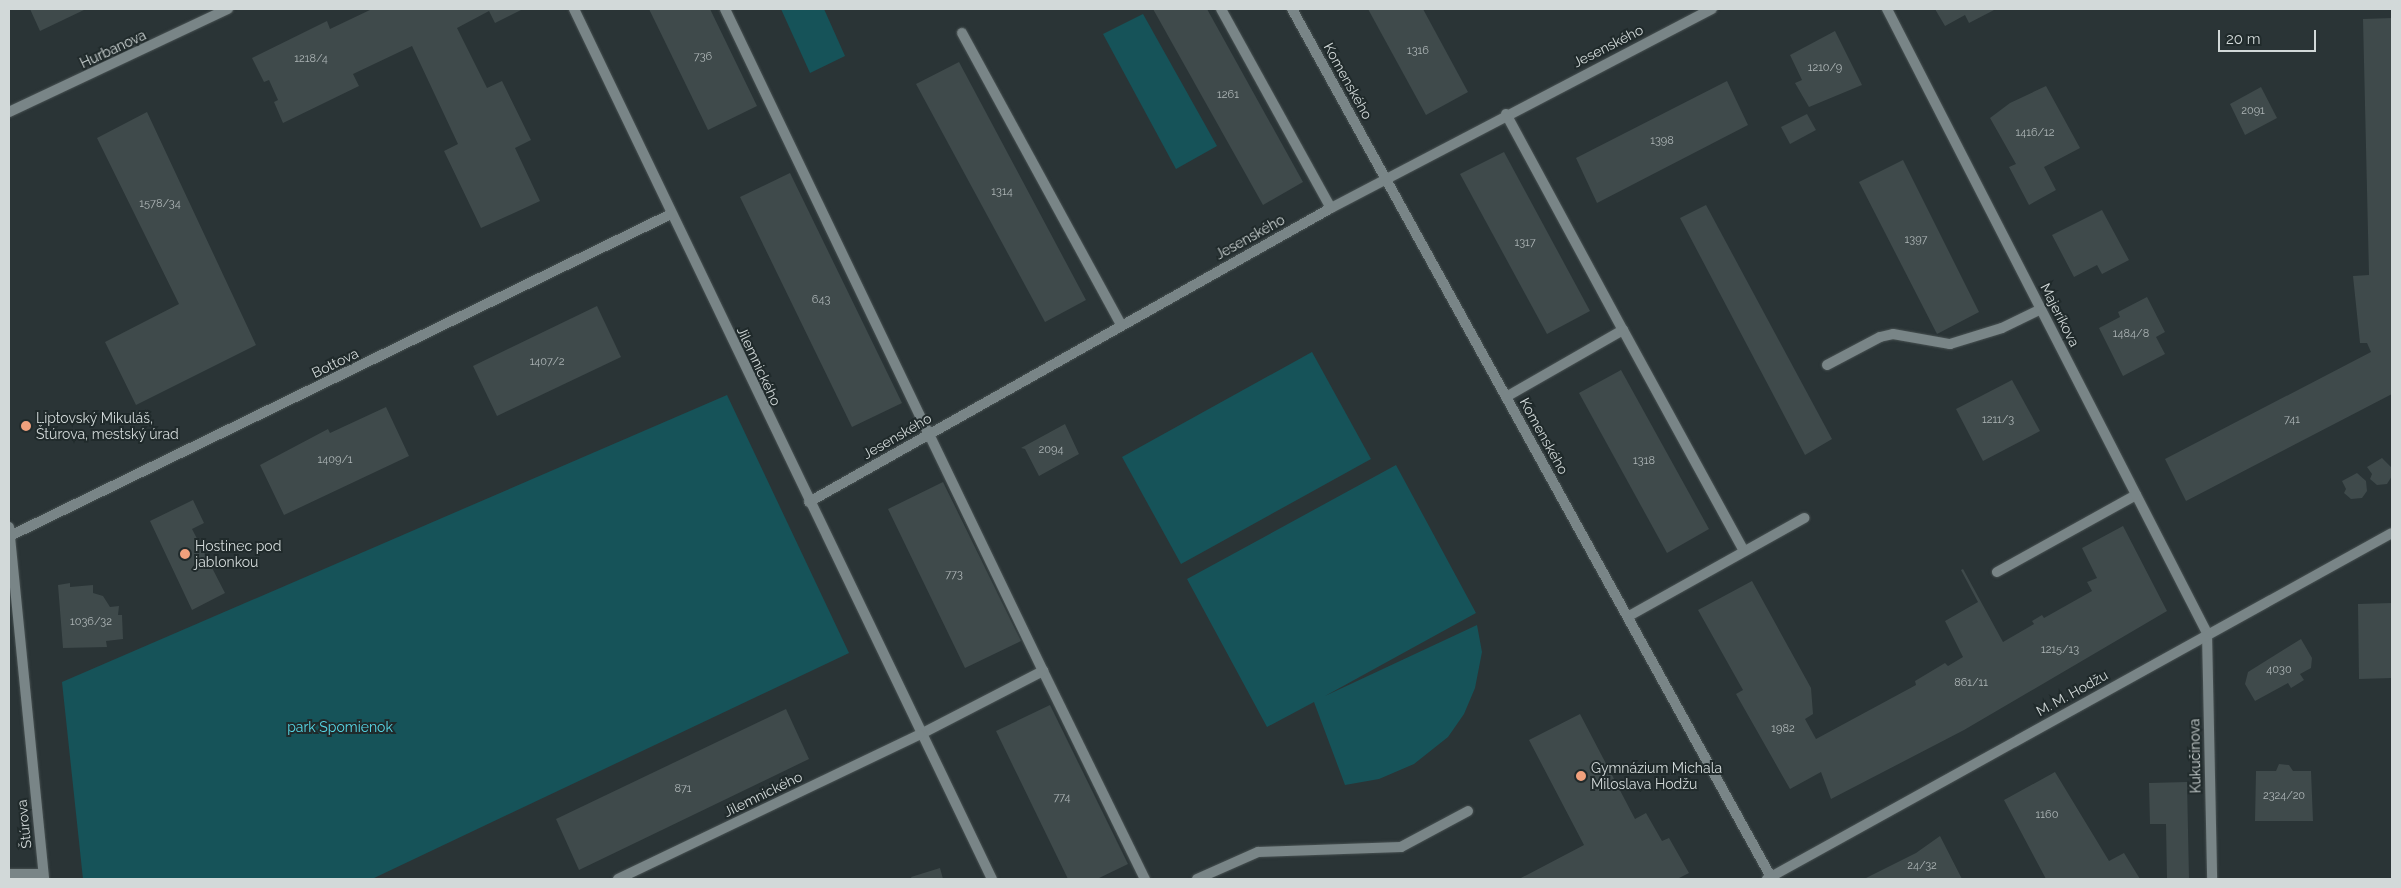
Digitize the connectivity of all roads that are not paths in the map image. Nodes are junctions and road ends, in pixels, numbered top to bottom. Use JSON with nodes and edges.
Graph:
{"nodes":[{"id":1,"x":228,"y":9,"type":"edge"},
{"id":2,"x":574,"y":9,"type":"edge"},
{"id":3,"x":725,"y":9,"type":"edge"},
{"id":4,"x":1221,"y":9,"type":"edge"},
{"id":5,"x":1292,"y":9,"type":"edge"},
{"id":6,"x":1712,"y":9,"type":"edge"},
{"id":7,"x":1888,"y":9,"type":"edge"},
{"id":8,"x":962,"y":32,"type":"dead end"},
{"id":9,"x":9,"y":112,"type":"edge"},
{"id":10,"x":1506,"y":114,"type":"junction"},
{"id":11,"x":1387,"y":177,"type":"junction"},
{"id":12,"x":1331,"y":208,"type":"junction"},
{"id":13,"x":671,"y":214,"type":"junction"},
{"id":14,"x":2041,"y":309,"type":"junction"},
{"id":15,"x":1121,"y":325,"type":"junction"},
{"id":16,"x":1623,"y":330,"type":"junction"},
{"id":17,"x":1827,"y":366,"type":"dead end"},
{"id":18,"x":1506,"y":397,"type":"junction"},
{"id":19,"x":929,"y":434,"type":"junction"},
{"id":20,"x":2136,"y":495,"type":"junction"},
{"id":21,"x":808,"y":502,"type":"junction"},
{"id":22,"x":1804,"y":518,"type":"dead end"},
{"id":23,"x":9,"y":533,"type":"edge"},
{"id":24,"x":2392,"y":533,"type":"edge"},
{"id":25,"x":1744,"y":551,"type":"junction"},
{"id":26,"x":1997,"y":572,"type":"dead end"},
{"id":27,"x":1629,"y":616,"type":"junction"},
{"id":28,"x":2207,"y":633,"type":"junction"},
{"id":29,"x":1043,"y":672,"type":"junction"},
{"id":30,"x":919,"y":734,"type":"junction"},
{"id":31,"x":1468,"y":811,"type":"dead end"},
{"id":32,"x":9,"y":874,"type":"edge"},
{"id":33,"x":43,"y":877,"type":"edge"},
{"id":34,"x":1769,"y":878,"type":"edge"},
{"id":35,"x":618,"y":879,"type":"edge"},
{"id":36,"x":992,"y":879,"type":"edge"},
{"id":37,"x":1146,"y":879,"type":"edge"},
{"id":38,"x":1197,"y":879,"type":"edge"},
{"id":39,"x":2212,"y":879,"type":"edge"}],
"edges":[{"from":1,"to":9,"type":"street","name":"Hurbanova"},
{"from":2,"to":13,"type":"street","name":"Jilemnického"},
{"from":3,"to":19,"type":"street"},
{"from":4,"to":12,"type":"street"},
{"from":5,"to":11,"type":"street","name":"Komenského"},
{"from":6,"to":10,"type":"street","name":"Jesenského"},
{"from":7,"to":14,"type":"street","name":"Majeríkova"},
{"from":8,"to":15,"type":"street"},
{"from":10,"to":11,"type":"street","name":"Jesenského"},
{"from":10,"to":16,"type":"street"},
{"from":11,"to":12,"type":"street","name":"Jesenského"},
{"from":11,"to":18,"type":"street","name":"Komenského"},
{"from":12,"to":15,"type":"street","name":"Jesenského"},
{"from":13,"to":21,"type":"street","name":"Jilemnického"},
{"from":13,"to":23,"type":"street","name":"Bottova"},
{"from":14,"to":17,"type":"street"},
{"from":14,"to":20,"type":"street","name":"Majeríkova"},
{"from":15,"to":19,"type":"street","name":"Jesenského"},
{"from":16,"to":18,"type":"street"},
{"from":16,"to":25,"type":"street"},
{"from":18,"to":27,"type":"street","name":"Komenského"},
{"from":19,"to":21,"type":"street","name":"Jesenského"},
{"from":19,"to":29,"type":"street"},
{"from":20,"to":26,"type":"street"},
{"from":20,"to":28,"type":"street","name":"Majeríkova"},
{"from":21,"to":30,"type":"street","name":"Jilemnického"},
{"from":22,"to":25,"type":"street"},
{"from":23,"to":33,"type":"street","name":"Štúrova"},
{"from":24,"to":28,"type":"street","name":"M. M. Hodžu"},
{"from":25,"to":27,"type":"street"},
{"from":27,"to":34,"type":"street","name":"Komenského"},
{"from":28,"to":34,"type":"street","name":"M. M. Hodžu"},
{"from":28,"to":39,"type":"street","name":"Kukučínova"},
{"from":29,"to":30,"type":"street"},
{"from":29,"to":37,"type":"street"},
{"from":30,"to":35,"type":"street","name":"Jilemnického"},
{"from":30,"to":36,"type":"street","name":"Jilemnického"},
{"from":31,"to":38,"type":"street"},
{"from":32,"to":33,"type":"street"}]}
